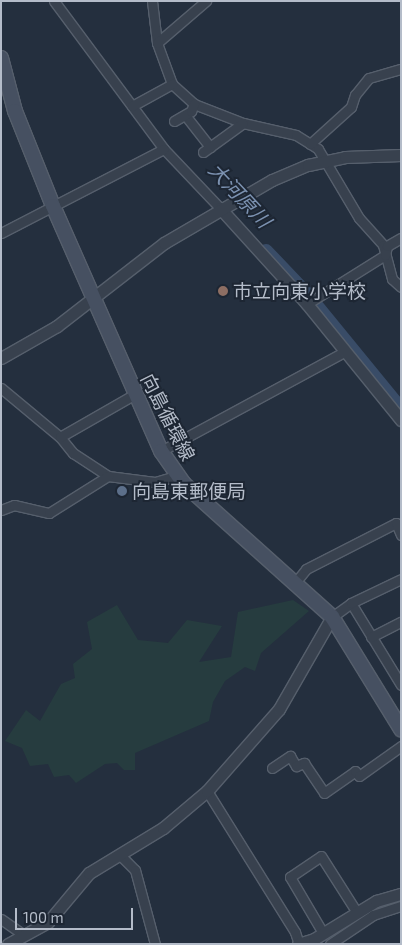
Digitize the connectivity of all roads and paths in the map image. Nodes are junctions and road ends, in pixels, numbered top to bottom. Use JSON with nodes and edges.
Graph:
{"nodes":[{"id":1,"x":54,"y":1,"type":"edge"},
{"id":2,"x":152,"y":1,"type":"edge"},
{"id":3,"x":206,"y":1,"type":"edge"},
{"id":4,"x":157,"y":43,"type":"junction"},
{"id":5,"x":1,"y":58,"type":"edge"},
{"id":6,"x":401,"y":69,"type":"edge"},
{"id":7,"x":172,"y":84,"type":"junction"},
{"id":8,"x":194,"y":104,"type":"junction"},
{"id":9,"x":132,"y":106,"type":"junction"},
{"id":10,"x":185,"y":114,"type":"junction"},
{"id":11,"x":174,"y":121,"type":"dead end"},
{"id":12,"x":243,"y":123,"type":"junction"},
{"id":13,"x":310,"y":144,"type":"junction"},
{"id":14,"x":164,"y":149,"type":"junction"},
{"id":15,"x":401,"y":155,"type":"edge"},
{"id":16,"x":327,"y":161,"type":"junction"},
{"id":17,"x":53,"y":206,"type":"junction"},
{"id":18,"x":220,"y":208,"type":"junction"},
{"id":19,"x":1,"y":233,"type":"edge"},
{"id":20,"x":401,"y":238,"type":"edge"},
{"id":21,"x":385,"y":254,"type":"junction"},
{"id":22,"x":401,"y":287,"type":"edge"},
{"id":23,"x":94,"y":298,"type":"junction"},
{"id":24,"x":313,"y":300,"type":"dead end"},
{"id":25,"x":344,"y":352,"type":"junction"},
{"id":26,"x":1,"y":358,"type":"edge"},
{"id":27,"x":1,"y":388,"type":"edge"},
{"id":28,"x":135,"y":394,"type":"junction"},
{"id":29,"x":400,"y":419,"type":"edge"},
{"id":30,"x":60,"y":437,"type":"junction"},
{"id":31,"x":161,"y":451,"type":"junction"},
{"id":32,"x":108,"y":476,"type":"junction"},
{"id":33,"x":176,"y":476,"type":"junction"},
{"id":34,"x":1,"y":510,"type":"edge"},
{"id":35,"x":401,"y":535,"type":"edge"},
{"id":36,"x":401,"y":579,"type":"edge"},
{"id":37,"x":294,"y":584,"type":"junction"},
{"id":38,"x":351,"y":603,"type":"junction"},
{"id":39,"x":332,"y":617,"type":"junction"},
{"id":40,"x":401,"y":622,"type":"edge"},
{"id":41,"x":371,"y":637,"type":"junction"},
{"id":42,"x":397,"y":672,"type":"edge"},
{"id":43,"x":401,"y":685,"type":"edge"},
{"id":44,"x":401,"y":729,"type":"edge"},
{"id":45,"x":401,"y":746,"type":"edge"},
{"id":46,"x":272,"y":768,"type":"dead end"},
{"id":47,"x":207,"y":791,"type":"junction"},
{"id":48,"x":120,"y":855,"type":"junction"},
{"id":49,"x":401,"y":894,"type":"edge"},
{"id":50,"x":401,"y":906,"type":"edge"},
{"id":51,"x":356,"y":911,"type":"junction"},
{"id":52,"x":1,"y":919,"type":"edge"},
{"id":53,"x":323,"y":933,"type":"junction"},
{"id":54,"x":24,"y":935,"type":"junction"},
{"id":55,"x":8,"y":944,"type":"edge"},
{"id":56,"x":155,"y":944,"type":"edge"},
{"id":57,"x":298,"y":944,"type":"edge"},
{"id":58,"x":330,"y":944,"type":"edge"}],
"edges":[{"from":1,"to":9,"type":"street"},
{"from":2,"to":4,"type":"street"},
{"from":3,"to":4,"type":"street"},
{"from":4,"to":7,"type":"street"},
{"from":5,"to":17,"type":"main road","name":"向島循環線"},
{"from":6,"to":13,"type":"street"},
{"from":7,"to":8,"type":"street"},
{"from":7,"to":9,"type":"street"},
{"from":8,"to":10,"type":"street"},
{"from":8,"to":12,"type":"street"},
{"from":9,"to":14,"type":"street"},
{"from":10,"to":11,"type":"street"},
{"from":10,"to":12,"type":"street"},
{"from":12,"to":13,"type":"street"},
{"from":13,"to":16,"type":"street"},
{"from":14,"to":17,"type":"street"},
{"from":14,"to":18,"type":"street"},
{"from":15,"to":16,"type":"street"},
{"from":16,"to":18,"type":"street"},
{"from":16,"to":21,"type":"street"},
{"from":17,"to":19,"type":"street"},
{"from":17,"to":23,"type":"main road","name":"向島循環線"},
{"from":18,"to":23,"type":"street"},
{"from":18,"to":25,"type":"street"},
{"from":20,"to":21,"type":"street"},
{"from":21,"to":22,"type":"street"},
{"from":21,"to":24,"type":"street"},
{"from":23,"to":26,"type":"street"},
{"from":23,"to":28,"type":"main road","name":"向島循環線"},
{"from":25,"to":29,"type":"street"},
{"from":25,"to":31,"type":"street"},
{"from":27,"to":30,"type":"street"},
{"from":28,"to":30,"type":"street"},
{"from":28,"to":31,"type":"main road","name":"向島循環線"},
{"from":30,"to":32,"type":"street"},
{"from":31,"to":33,"type":"main road","name":"向島循環線"},
{"from":32,"to":33,"type":"street"},
{"from":32,"to":34,"type":"street"},
{"from":33,"to":37,"type":"main road","name":"向島循環線"},
{"from":35,"to":37,"type":"street"},
{"from":36,"to":38,"type":"street"},
{"from":37,"to":39,"type":"main road","name":"向島循環線"},
{"from":38,"to":39,"type":"street"},
{"from":38,"to":41,"type":"street"},
{"from":39,"to":44,"type":"main road","name":"向島循環線"},
{"from":39,"to":47,"type":"street"},
{"from":40,"to":41,"type":"street"},
{"from":41,"to":42,"type":"street"},
{"from":42,"to":43,"type":"street"},
{"from":45,"to":46,"type":"street"},
{"from":47,"to":48,"type":"street"},
{"from":47,"to":57,"type":"street"},
{"from":48,"to":54,"type":"street"},
{"from":48,"to":56,"type":"street"},
{"from":49,"to":51,"type":"street"},
{"from":50,"to":58,"type":"street"},
{"from":51,"to":53,"type":"street"},
{"from":51,"to":53,"type":"street"},
{"from":52,"to":54,"type":"street"},
{"from":53,"to":57,"type":"street"},
{"from":54,"to":55,"type":"street"}]}
